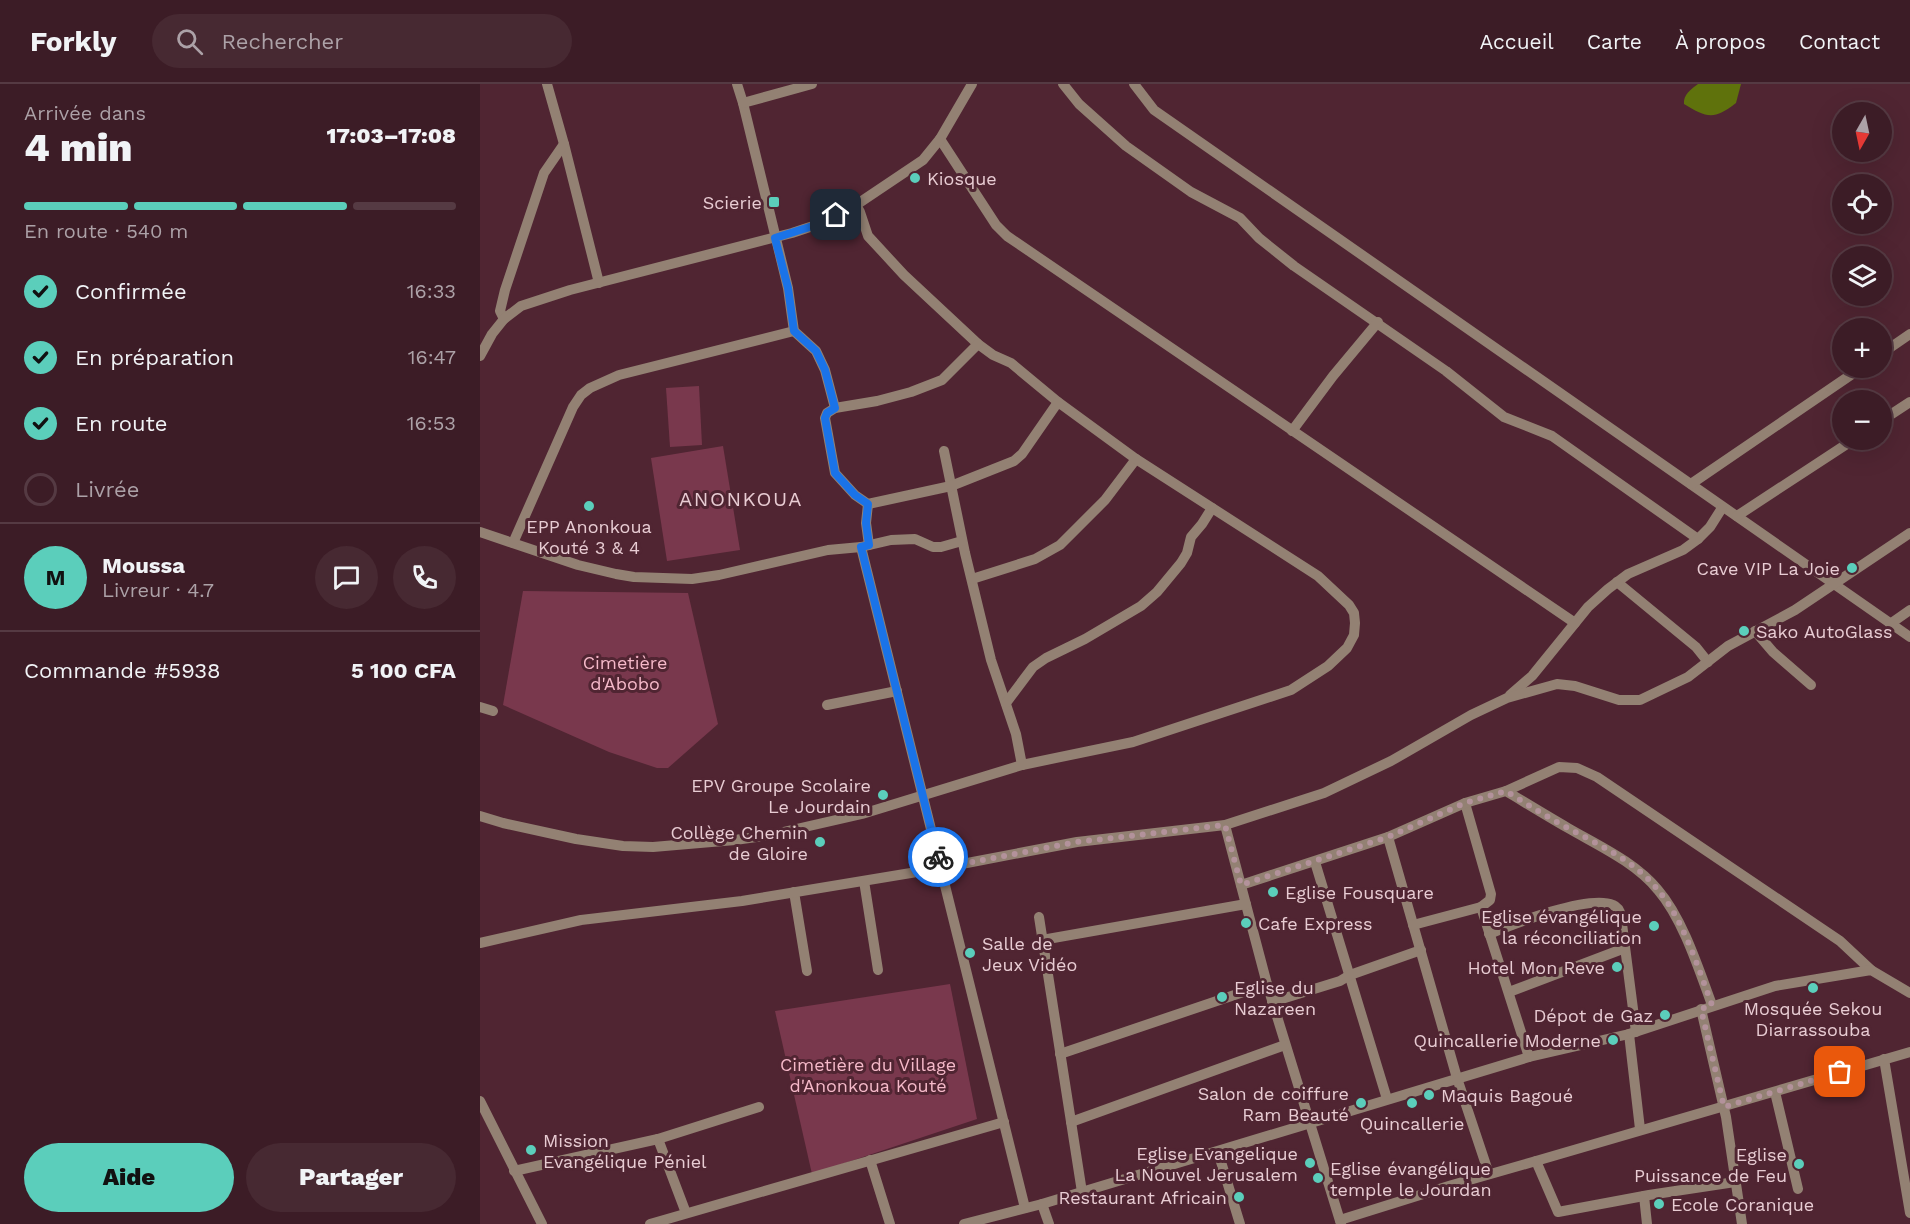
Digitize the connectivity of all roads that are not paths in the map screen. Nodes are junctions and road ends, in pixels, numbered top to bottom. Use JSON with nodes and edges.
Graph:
{"nodes":[{"id":1,"x":547,"y":84,"type":"edge"},
{"id":2,"x":737,"y":84,"type":"edge"},
{"id":3,"x":812,"y":84,"type":"edge"},
{"id":4,"x":972,"y":84,"type":"edge"},
{"id":5,"x":1063,"y":84,"type":"edge"},
{"id":6,"x":1134,"y":84,"type":"edge"},
{"id":7,"x":743,"y":103,"type":"junction"},
{"id":8,"x":940,"y":139,"type":"junction"},
{"id":9,"x":564,"y":144,"type":"junction"},
{"id":10,"x":856,"y":205,"type":"junction"},
{"id":11,"x":775,"y":238,"type":"junction"},
{"id":12,"x":599,"y":283,"type":"junction"},
{"id":13,"x":504,"y":320,"type":"junction"},
{"id":14,"x":1378,"y":322,"type":"junction"},
{"id":15,"x":794,"y":331,"type":"junction"},
{"id":16,"x":1910,"y":334,"type":"edge"},
{"id":17,"x":978,"y":344,"type":"junction"},
{"id":18,"x":1892,"y":346,"type":"edge"},
{"id":19,"x":480,"y":356,"type":"edge"},
{"id":20,"x":1846,"y":378,"type":"edge"},
{"id":21,"x":1058,"y":402,"type":"junction"},
{"id":22,"x":1910,"y":402,"type":"edge"},
{"id":23,"x":835,"y":408,"type":"junction"},
{"id":24,"x":1892,"y":414,"type":"edge"},
{"id":25,"x":1292,"y":431,"type":"junction"},
{"id":26,"x":1838,"y":450,"type":"edge"},
{"id":27,"x":944,"y":451,"type":"dead end"},
{"id":28,"x":1136,"y":459,"type":"junction"},
{"id":29,"x":1691,"y":484,"type":"junction"},
{"id":30,"x":951,"y":486,"type":"junction"},
{"id":31,"x":868,"y":504,"type":"junction"},
{"id":32,"x":1212,"y":508,"type":"junction"},
{"id":33,"x":1722,"y":508,"type":"junction"},
{"id":34,"x":1737,"y":516,"type":"junction"},
{"id":35,"x":480,"y":532,"type":"edge"},
{"id":36,"x":1910,"y":533,"type":"edge"},
{"id":37,"x":1698,"y":539,"type":"junction"},
{"id":38,"x":962,"y":541,"type":"junction"},
{"id":39,"x":513,"y":543,"type":"junction"},
{"id":40,"x":865,"y":546,"type":"junction"},
{"id":41,"x":972,"y":579,"type":"junction"},
{"id":42,"x":1617,"y":582,"type":"junction"},
{"id":43,"x":1835,"y":584,"type":"junction"},
{"id":44,"x":1910,"y":610,"type":"edge"},
{"id":45,"x":1575,"y":623,"type":"junction"},
{"id":46,"x":1890,"y":624,"type":"junction"},
{"id":47,"x":1755,"y":631,"type":"junction"},
{"id":48,"x":1910,"y":637,"type":"edge"},
{"id":49,"x":1708,"y":662,"type":"junction"},
{"id":50,"x":1811,"y":685,"type":"dead end"},
{"id":51,"x":897,"y":691,"type":"junction"},
{"id":52,"x":1507,"y":698,"type":"junction"},
{"id":53,"x":1006,"y":703,"type":"junction"},
{"id":54,"x":827,"y":705,"type":"dead end"},
{"id":55,"x":480,"y":707,"type":"edge"},
{"id":56,"x":493,"y":711,"type":"dead end"},
{"id":57,"x":1022,"y":765,"type":"junction"},
{"id":58,"x":1506,"y":791,"type":"junction"},
{"id":59,"x":923,"y":795,"type":"junction"},
{"id":60,"x":1465,"y":803,"type":"junction"},
{"id":61,"x":480,"y":816,"type":"edge"},
{"id":62,"x":1225,"y":825,"type":"junction"},
{"id":63,"x":1388,"y":837,"type":"junction"},
{"id":64,"x":1315,"y":862,"type":"junction"},
{"id":65,"x":941,"y":868,"type":"junction"},
{"id":66,"x":864,"y":881,"type":"junction"},
{"id":67,"x":1241,"y":885,"type":"junction"},
{"id":68,"x":794,"y":892,"type":"junction"},
{"id":69,"x":1246,"y":904,"type":"junction"},
{"id":70,"x":1480,"y":907,"type":"junction"},
{"id":71,"x":1039,"y":917,"type":"dead end"},
{"id":72,"x":1413,"y":925,"type":"junction"},
{"id":73,"x":1489,"y":934,"type":"junction"},
{"id":74,"x":1042,"y":940,"type":"junction"},
{"id":75,"x":480,"y":943,"type":"edge"},
{"id":76,"x":1625,"y":948,"type":"junction"},
{"id":77,"x":1421,"y":950,"type":"junction"},
{"id":78,"x":1871,"y":969,"type":"junction"},
{"id":79,"x":878,"y":970,"type":"dead end"},
{"id":80,"x":807,"y":971,"type":"dead end"},
{"id":81,"x":1350,"y":975,"type":"junction"},
{"id":82,"x":1267,"y":984,"type":"junction"},
{"id":83,"x":1509,"y":992,"type":"junction"},
{"id":84,"x":1910,"y":993,"type":"edge"},
{"id":85,"x":1272,"y":1002,"type":"junction"},
{"id":86,"x":1707,"y":1007,"type":"junction"},
{"id":87,"x":1632,"y":1033,"type":"junction"},
{"id":88,"x":1285,"y":1045,"type":"junction"},
{"id":89,"x":1910,"y":1052,"type":"edge"},
{"id":90,"x":1060,"y":1054,"type":"junction"},
{"id":91,"x":1529,"y":1057,"type":"junction"},
{"id":92,"x":1884,"y":1059,"type":"junction"},
{"id":93,"x":1457,"y":1078,"type":"junction"},
{"id":94,"x":1775,"y":1092,"type":"junction"},
{"id":95,"x":1388,"y":1099,"type":"junction"},
{"id":96,"x":480,"y":1101,"type":"edge"},
{"id":97,"x":759,"y":1107,"type":"dead end"},
{"id":98,"x":1724,"y":1107,"type":"junction"},
{"id":99,"x":1004,"y":1122,"type":"junction"},
{"id":100,"x":1071,"y":1122,"type":"junction"},
{"id":101,"x":1309,"y":1123,"type":"junction"},
{"id":102,"x":1640,"y":1129,"type":"junction"},
{"id":103,"x":658,"y":1139,"type":"junction"},
{"id":104,"x":1218,"y":1152,"type":"junction"},
{"id":105,"x":870,"y":1160,"type":"junction"},
{"id":106,"x":1536,"y":1161,"type":"junction"},
{"id":107,"x":514,"y":1171,"type":"junction"},
{"id":108,"x":1489,"y":1174,"type":"junction"},
{"id":109,"x":1735,"y":1182,"type":"junction"},
{"id":110,"x":1798,"y":1189,"type":"dead end"},
{"id":111,"x":1082,"y":1192,"type":"junction"},
{"id":112,"x":1644,"y":1196,"type":"junction"},
{"id":113,"x":1042,"y":1204,"type":"junction"},
{"id":114,"x":1025,"y":1208,"type":"junction"},
{"id":115,"x":1910,"y":1212,"type":"edge"},
{"id":116,"x":686,"y":1213,"type":"junction"},
{"id":117,"x":1341,"y":1222,"type":"edge"},
{"id":118,"x":542,"y":1224,"type":"edge"},
{"id":119,"x":650,"y":1224,"type":"edge"},
{"id":120,"x":890,"y":1224,"type":"edge"},
{"id":121,"x":964,"y":1224,"type":"edge"},
{"id":122,"x":1049,"y":1224,"type":"edge"},
{"id":123,"x":1240,"y":1224,"type":"edge"},
{"id":124,"x":1647,"y":1224,"type":"edge"},
{"id":125,"x":1742,"y":1224,"type":"edge"}],
"edges":[{"from":1,"to":9,"type":"street"},
{"from":2,"to":7,"type":"street"},
{"from":3,"to":7,"type":"street"},
{"from":4,"to":8,"type":"street"},
{"from":5,"to":14,"type":"street"},
{"from":6,"to":29,"type":"street"},
{"from":7,"to":11,"type":"street"},
{"from":8,"to":10,"type":"street"},
{"from":8,"to":25,"type":"street"},
{"from":9,"to":12,"type":"street"},
{"from":9,"to":13,"type":"street"},
{"from":10,"to":11,"type":"street"},
{"from":10,"to":17,"type":"street"},
{"from":11,"to":12,"type":"street"},
{"from":11,"to":15,"type":"street"},
{"from":12,"to":13,"type":"street"},
{"from":13,"to":19,"type":"street"},
{"from":14,"to":25,"type":"street"},
{"from":14,"to":37,"type":"street"},
{"from":15,"to":23,"type":"street"},
{"from":15,"to":39,"type":"street"},
{"from":16,"to":18,"type":"street"},
{"from":17,"to":21,"type":"street"},
{"from":17,"to":23,"type":"street"},
{"from":20,"to":29,"type":"street"},
{"from":21,"to":28,"type":"street"},
{"from":21,"to":30,"type":"street"},
{"from":22,"to":24,"type":"street"},
{"from":23,"to":31,"type":"street"},
{"from":25,"to":45,"type":"street"},
{"from":26,"to":34,"type":"street"},
{"from":27,"to":30,"type":"street"},
{"from":28,"to":32,"type":"street"},
{"from":28,"to":41,"type":"street"},
{"from":29,"to":33,"type":"street"},
{"from":30,"to":31,"type":"street"},
{"from":30,"to":38,"type":"street"},
{"from":31,"to":40,"type":"street"},
{"from":32,"to":53,"type":"street"},
{"from":32,"to":57,"type":"street"},
{"from":33,"to":34,"type":"street"},
{"from":33,"to":37,"type":"street"},
{"from":34,"to":43,"type":"street"},
{"from":35,"to":39,"type":"street"},
{"from":36,"to":43,"type":"street"},
{"from":37,"to":42,"type":"street"},
{"from":38,"to":40,"type":"street"},
{"from":38,"to":41,"type":"street"},
{"from":39,"to":40,"type":"street"},
{"from":40,"to":51,"type":"street"},
{"from":41,"to":53,"type":"street"},
{"from":42,"to":45,"type":"street"},
{"from":42,"to":49,"type":"street"},
{"from":43,"to":46,"type":"street"},
{"from":43,"to":47,"type":"street"},
{"from":44,"to":46,"type":"street"},
{"from":45,"to":52,"type":"street"},
{"from":46,"to":48,"type":"street"},
{"from":47,"to":49,"type":"street"},
{"from":47,"to":50,"type":"street"},
{"from":49,"to":52,"type":"street"},
{"from":51,"to":54,"type":"street"},
{"from":51,"to":59,"type":"street"},
{"from":52,"to":62,"type":"street"},
{"from":53,"to":57,"type":"street"},
{"from":55,"to":56,"type":"street"},
{"from":57,"to":59,"type":"street"},
{"from":58,"to":60,"type":"street"},
{"from":58,"to":78,"type":"street"},
{"from":58,"to":86,"type":"street"},
{"from":59,"to":61,"type":"street"},
{"from":59,"to":65,"type":"street"},
{"from":60,"to":63,"type":"street"},
{"from":60,"to":70,"type":"street"},
{"from":62,"to":65,"type":"street"},
{"from":62,"to":67,"type":"street"},
{"from":63,"to":64,"type":"street"},
{"from":63,"to":72,"type":"street"},
{"from":64,"to":67,"type":"street"},
{"from":64,"to":81,"type":"street"},
{"from":65,"to":66,"type":"street"},
{"from":65,"to":99,"type":"street"},
{"from":66,"to":68,"type":"street"},
{"from":66,"to":79,"type":"street"},
{"from":67,"to":69,"type":"street"},
{"from":68,"to":75,"type":"street"},
{"from":68,"to":80,"type":"street"},
{"from":69,"to":74,"type":"street"},
{"from":69,"to":82,"type":"street"},
{"from":70,"to":72,"type":"street"},
{"from":70,"to":73,"type":"street"},
{"from":71,"to":74,"type":"street"},
{"from":72,"to":77,"type":"street"},
{"from":73,"to":76,"type":"street"},
{"from":73,"to":83,"type":"street"},
{"from":74,"to":90,"type":"street"},
{"from":76,"to":83,"type":"street"},
{"from":76,"to":87,"type":"street"},
{"from":77,"to":81,"type":"street"},
{"from":77,"to":93,"type":"street"},
{"from":78,"to":84,"type":"street"},
{"from":78,"to":86,"type":"street"},
{"from":81,"to":85,"type":"street"},
{"from":81,"to":95,"type":"street"},
{"from":82,"to":85,"type":"street"},
{"from":82,"to":90,"type":"street"},
{"from":83,"to":91,"type":"street"},
{"from":85,"to":88,"type":"street"},
{"from":86,"to":87,"type":"street"},
{"from":86,"to":98,"type":"street"},
{"from":87,"to":91,"type":"street"},
{"from":87,"to":102,"type":"street"},
{"from":88,"to":100,"type":"street"},
{"from":88,"to":101,"type":"street"},
{"from":89,"to":92,"type":"street"},
{"from":90,"to":100,"type":"street"},
{"from":91,"to":93,"type":"street"},
{"from":92,"to":94,"type":"street"},
{"from":92,"to":115,"type":"street"},
{"from":93,"to":95,"type":"street"},
{"from":93,"to":108,"type":"street"},
{"from":94,"to":98,"type":"street"},
{"from":94,"to":110,"type":"street"},
{"from":95,"to":101,"type":"street"},
{"from":96,"to":107,"type":"street"},
{"from":97,"to":103,"type":"street"},
{"from":98,"to":102,"type":"street"},
{"from":98,"to":109,"type":"street"},
{"from":99,"to":105,"type":"street"},
{"from":99,"to":114,"type":"street"},
{"from":100,"to":111,"type":"street"},
{"from":101,"to":104,"type":"street"},
{"from":101,"to":117,"type":"street"},
{"from":102,"to":106,"type":"street"},
{"from":103,"to":107,"type":"street"},
{"from":103,"to":116,"type":"street"},
{"from":104,"to":111,"type":"street"},
{"from":104,"to":123,"type":"street"},
{"from":105,"to":116,"type":"street"},
{"from":105,"to":120,"type":"street"},
{"from":106,"to":108,"type":"street"},
{"from":106,"to":112,"type":"street"},
{"from":107,"to":118,"type":"street"},
{"from":108,"to":117,"type":"street"},
{"from":109,"to":112,"type":"street"},
{"from":109,"to":125,"type":"street"},
{"from":111,"to":113,"type":"street"},
{"from":112,"to":124,"type":"street"},
{"from":113,"to":114,"type":"street"},
{"from":113,"to":122,"type":"street"},
{"from":114,"to":121,"type":"street"},
{"from":116,"to":119,"type":"street"}]}
